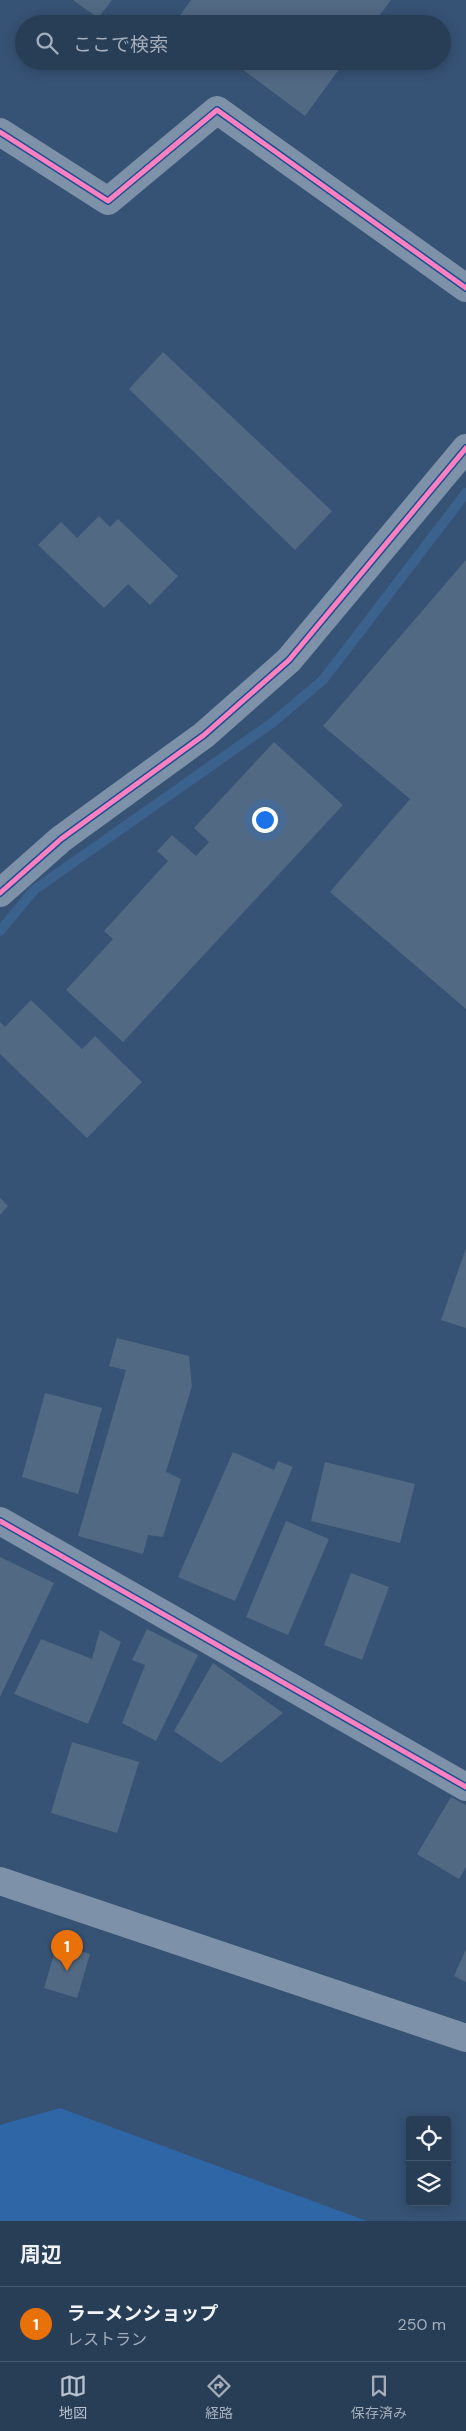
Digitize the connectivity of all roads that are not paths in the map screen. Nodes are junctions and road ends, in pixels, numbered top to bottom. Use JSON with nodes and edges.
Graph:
{"nodes":[{"id":1,"x":0,"y":132,"type":"edge"},
{"id":2,"x":466,"y":288,"type":"edge"},
{"id":3,"x":466,"y":448,"type":"edge"},
{"id":4,"x":0,"y":893,"type":"edge"},
{"id":5,"x":0,"y":1521,"type":"edge"},
{"id":6,"x":466,"y":1787,"type":"edge"},
{"id":7,"x":0,"y":1880,"type":"edge"},
{"id":8,"x":466,"y":2038,"type":"edge"}],
"edges":[{"from":1,"to":2,"type":"street"},
{"from":3,"to":4,"type":"street"},
{"from":5,"to":6,"type":"street"},
{"from":7,"to":8,"type":"street"}]}
